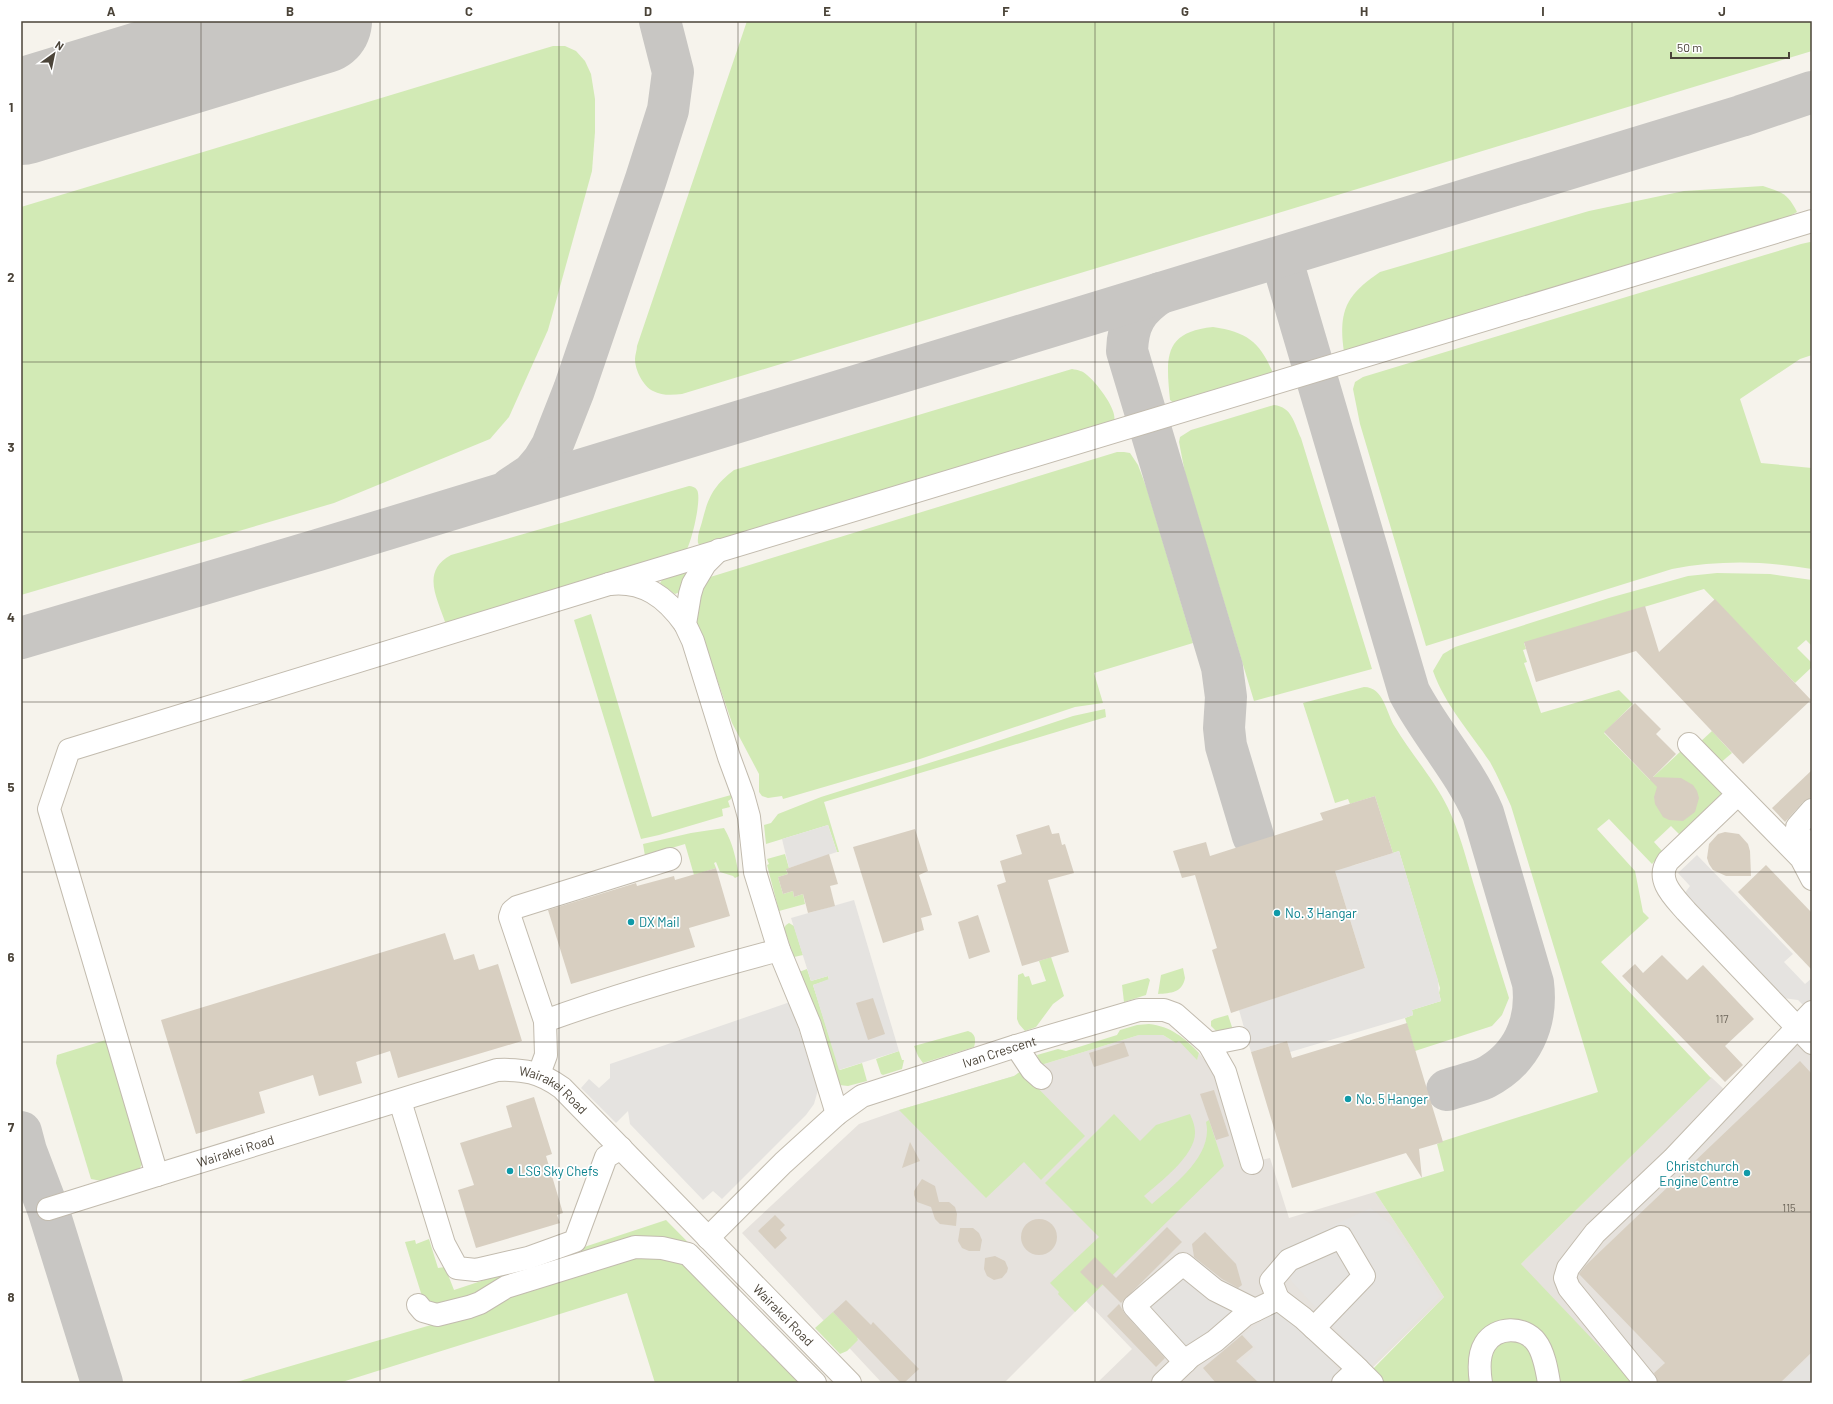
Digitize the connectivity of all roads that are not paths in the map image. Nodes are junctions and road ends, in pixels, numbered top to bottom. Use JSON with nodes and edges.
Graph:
{"nodes":[{"id":1,"x":1812,"y":221,"type":"edge"},
{"id":2,"x":720,"y":549,"type":"junction"},
{"id":3,"x":609,"y":584,"type":"junction"},
{"id":4,"x":685,"y":624,"type":"junction"},
{"id":5,"x":1689,"y":744,"type":"dead end"},
{"id":6,"x":1737,"y":795,"type":"junction"},
{"id":7,"x":1812,"y":810,"type":"edge"},
{"id":8,"x":1808,"y":853,"type":"edge"},
{"id":9,"x":670,"y":859,"type":"dead end"},
{"id":10,"x":1812,"y":879,"type":"edge"},
{"id":11,"x":779,"y":950,"type":"junction"},
{"id":12,"x":545,"y":1021,"type":"junction"},
{"id":13,"x":1807,"y":1027,"type":"edge"},
{"id":14,"x":1239,"y":1038,"type":"dead end"},
{"id":15,"x":1209,"y":1044,"type":"junction"},
{"id":16,"x":1016,"y":1046,"type":"junction"},
{"id":17,"x":539,"y":1074,"type":"junction"},
{"id":18,"x":1041,"y":1078,"type":"dead end"},
{"id":19,"x":400,"y":1101,"type":"junction"},
{"id":20,"x":837,"y":1114,"type":"junction"},
{"id":21,"x":620,"y":1148,"type":"junction"},
{"id":22,"x":1252,"y":1163,"type":"dead end"},
{"id":23,"x":157,"y":1175,"type":"junction"},
{"id":24,"x":48,"y":1209,"type":"dead end"},
{"id":25,"x":708,"y":1238,"type":"junction"},
{"id":26,"x":1278,"y":1299,"type":"junction"},
{"id":27,"x":418,"y":1305,"type":"dead end"},
{"id":28,"x":1255,"y":1310,"type":"junction"},
{"id":29,"x":1314,"y":1328,"type":"junction"},
{"id":30,"x":1185,"y":1362,"type":"junction"},
{"id":31,"x":1358,"y":1378,"type":"edge"},
{"id":32,"x":816,"y":1383,"type":"edge"},
{"id":33,"x":850,"y":1383,"type":"edge"},
{"id":34,"x":1163,"y":1383,"type":"edge"},
{"id":35,"x":1481,"y":1383,"type":"edge"},
{"id":36,"x":1550,"y":1383,"type":"edge"},
{"id":37,"x":1646,"y":1383,"type":"edge"}],
"edges":[{"from":1,"to":2,"type":"street"},
{"from":2,"to":3,"type":"street"},
{"from":2,"to":4,"type":"street"},
{"from":3,"to":4,"type":"street"},
{"from":3,"to":23,"type":"street"},
{"from":4,"to":11,"type":"street"},
{"from":5,"to":6,"type":"street"},
{"from":6,"to":8,"type":"street"},
{"from":6,"to":13,"type":"street"},
{"from":7,"to":8,"type":"street"},
{"from":8,"to":10,"type":"street"},
{"from":9,"to":12,"type":"street"},
{"from":11,"to":12,"type":"street"},
{"from":11,"to":20,"type":"street"},
{"from":12,"to":17,"type":"street"},
{"from":13,"to":37,"type":"street"},
{"from":14,"to":15,"type":"street"},
{"from":15,"to":16,"type":"street","name":"Ivan Crescent"},
{"from":15,"to":22,"type":"street","name":"Ivan Crescent"},
{"from":16,"to":18,"type":"street"},
{"from":16,"to":20,"type":"street","name":"Ivan Crescent"},
{"from":17,"to":19,"type":"street","name":"Wairakei Road"},
{"from":17,"to":21,"type":"street","name":"Wairakei Road"},
{"from":19,"to":21,"type":"street"},
{"from":19,"to":23,"type":"street","name":"Wairakei Road"},
{"from":20,"to":25,"type":"street","name":"Ivan Crescent"},
{"from":21,"to":25,"type":"street","name":"Wairakei Road"},
{"from":23,"to":24,"type":"street","name":"Wairakei Road"},
{"from":25,"to":33,"type":"street","name":"Wairakei Road"},
{"from":26,"to":28,"type":"street"},
{"from":26,"to":29,"type":"street"},
{"from":26,"to":29,"type":"street"},
{"from":27,"to":32,"type":"street"},
{"from":28,"to":30,"type":"street"},
{"from":28,"to":30,"type":"street"},
{"from":29,"to":31,"type":"street"},
{"from":30,"to":34,"type":"street"},
{"from":35,"to":36,"type":"street"}]}
